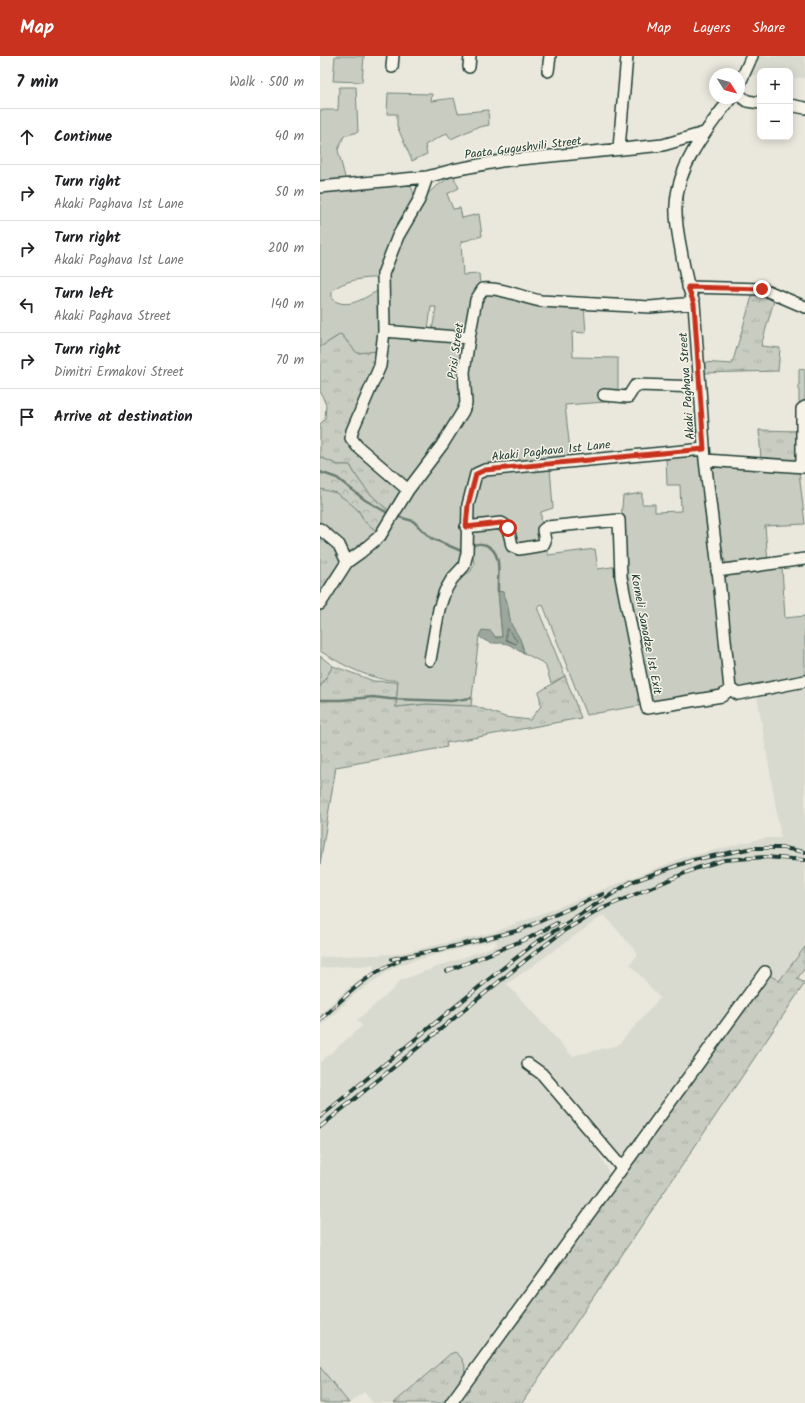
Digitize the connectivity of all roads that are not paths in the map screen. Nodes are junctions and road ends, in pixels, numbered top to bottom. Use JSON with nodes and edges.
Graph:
{"nodes":[{"id":1,"x":470,"y":56,"type":"edge"},
{"id":2,"x":550,"y":56,"type":"edge"},
{"id":3,"x":627,"y":56,"type":"edge"},
{"id":4,"x":752,"y":56,"type":"edge"},
{"id":5,"x":470,"y":68,"type":"dead end"},
{"id":6,"x":548,"y":71,"type":"dead end"},
{"id":7,"x":745,"y":72,"type":"edge"},
{"id":8,"x":745,"y":100,"type":"edge"},
{"id":9,"x":757,"y":103,"type":"edge"},
{"id":10,"x":726,"y":104,"type":"edge"},
{"id":11,"x":793,"y":106,"type":"edge"},
{"id":12,"x":805,"y":108,"type":"edge"},
{"id":13,"x":704,"y":133,"type":"junction"},
{"id":14,"x":619,"y":148,"type":"junction"},
{"id":15,"x":427,"y":177,"type":"junction"},
{"id":16,"x":320,"y":187,"type":"edge"},
{"id":17,"x":688,"y":287,"type":"junction"},
{"id":18,"x":694,"y":304,"type":"junction"},
{"id":19,"x":805,"y":307,"type":"edge"},
{"id":20,"x":384,"y":331,"type":"junction"},
{"id":21,"x":469,"y":338,"type":"junction"},
{"id":22,"x":700,"y":387,"type":"junction"},
{"id":23,"x":604,"y":395,"type":"dead end"},
{"id":24,"x":805,"y":407,"type":"edge"},
{"id":25,"x":705,"y":455,"type":"junction"},
{"id":26,"x":803,"y":467,"type":"edge"},
{"id":27,"x":408,"y":490,"type":"junction"},
{"id":28,"x":466,"y":527,"type":"junction"},
{"id":29,"x":320,"y":529,"type":"edge"},
{"id":30,"x":805,"y":559,"type":"edge"},
{"id":31,"x":347,"y":562,"type":"junction"},
{"id":32,"x":717,"y":571,"type":"junction"},
{"id":33,"x":320,"y":604,"type":"edge"},
{"id":34,"x":430,"y":660,"type":"dead end"},
{"id":35,"x":805,"y":681,"type":"edge"},
{"id":36,"x":730,"y":689,"type":"junction"},
{"id":37,"x":765,"y":972,"type":"dead end"},
{"id":38,"x":528,"y":1064,"type":"dead end"},
{"id":39,"x":622,"y":1168,"type":"junction"},
{"id":40,"x":451,"y":1403,"type":"edge"}],
"edges":[{"from":1,"to":5,"type":"street"},
{"from":2,"to":6,"type":"street"},
{"from":3,"to":14,"type":"street"},
{"from":4,"to":7,"type":"street"},
{"from":8,"to":9,"type":"street"},
{"from":10,"to":13,"type":"street","name":"Akaki Paghava Street"},
{"from":11,"to":12,"type":"street"},
{"from":13,"to":14,"type":"street","name":"Paata Gugushvili Street"},
{"from":13,"to":17,"type":"street","name":"Akaki Paghava Street"},
{"from":14,"to":15,"type":"street","name":"Paata Gugushvili Street"},
{"from":15,"to":16,"type":"street","name":"Paata Gugushvili Street"},
{"from":15,"to":20,"type":"street"},
{"from":17,"to":18,"type":"street","name":"Akaki Paghava Street"},
{"from":17,"to":19,"type":"street"},
{"from":18,"to":21,"type":"street","name":"Prisi Street"},
{"from":18,"to":22,"type":"street","name":"Akaki Paghava Street"},
{"from":20,"to":21,"type":"street"},
{"from":20,"to":27,"type":"street"},
{"from":21,"to":27,"type":"street","name":"Prisi Street"},
{"from":22,"to":23,"type":"street"},
{"from":22,"to":25,"type":"street","name":"Akaki Paghava Street"},
{"from":24,"to":26,"type":"street"},
{"from":25,"to":26,"type":"street","name":"Akaki Paghava 1st Lane"},
{"from":25,"to":28,"type":"street","name":"Akaki Paghava 1st Lane"},
{"from":25,"to":32,"type":"street","name":"Akaki Paghava Street"},
{"from":27,"to":31,"type":"street","name":"Prisi Street"},
{"from":28,"to":34,"type":"street","name":"Akaki Paghava 1st Lane"},
{"from":28,"to":36,"type":"street","name":"Korneli Sanadze 1st Exit"},
{"from":29,"to":31,"type":"street"},
{"from":30,"to":32,"type":"street"},
{"from":31,"to":33,"type":"street","name":"Prisi Street"},
{"from":32,"to":36,"type":"street","name":"Akaki Paghava Street"},
{"from":35,"to":36,"type":"street"},
{"from":37,"to":39,"type":"street"},
{"from":38,"to":39,"type":"street"},
{"from":39,"to":40,"type":"street"}]}
